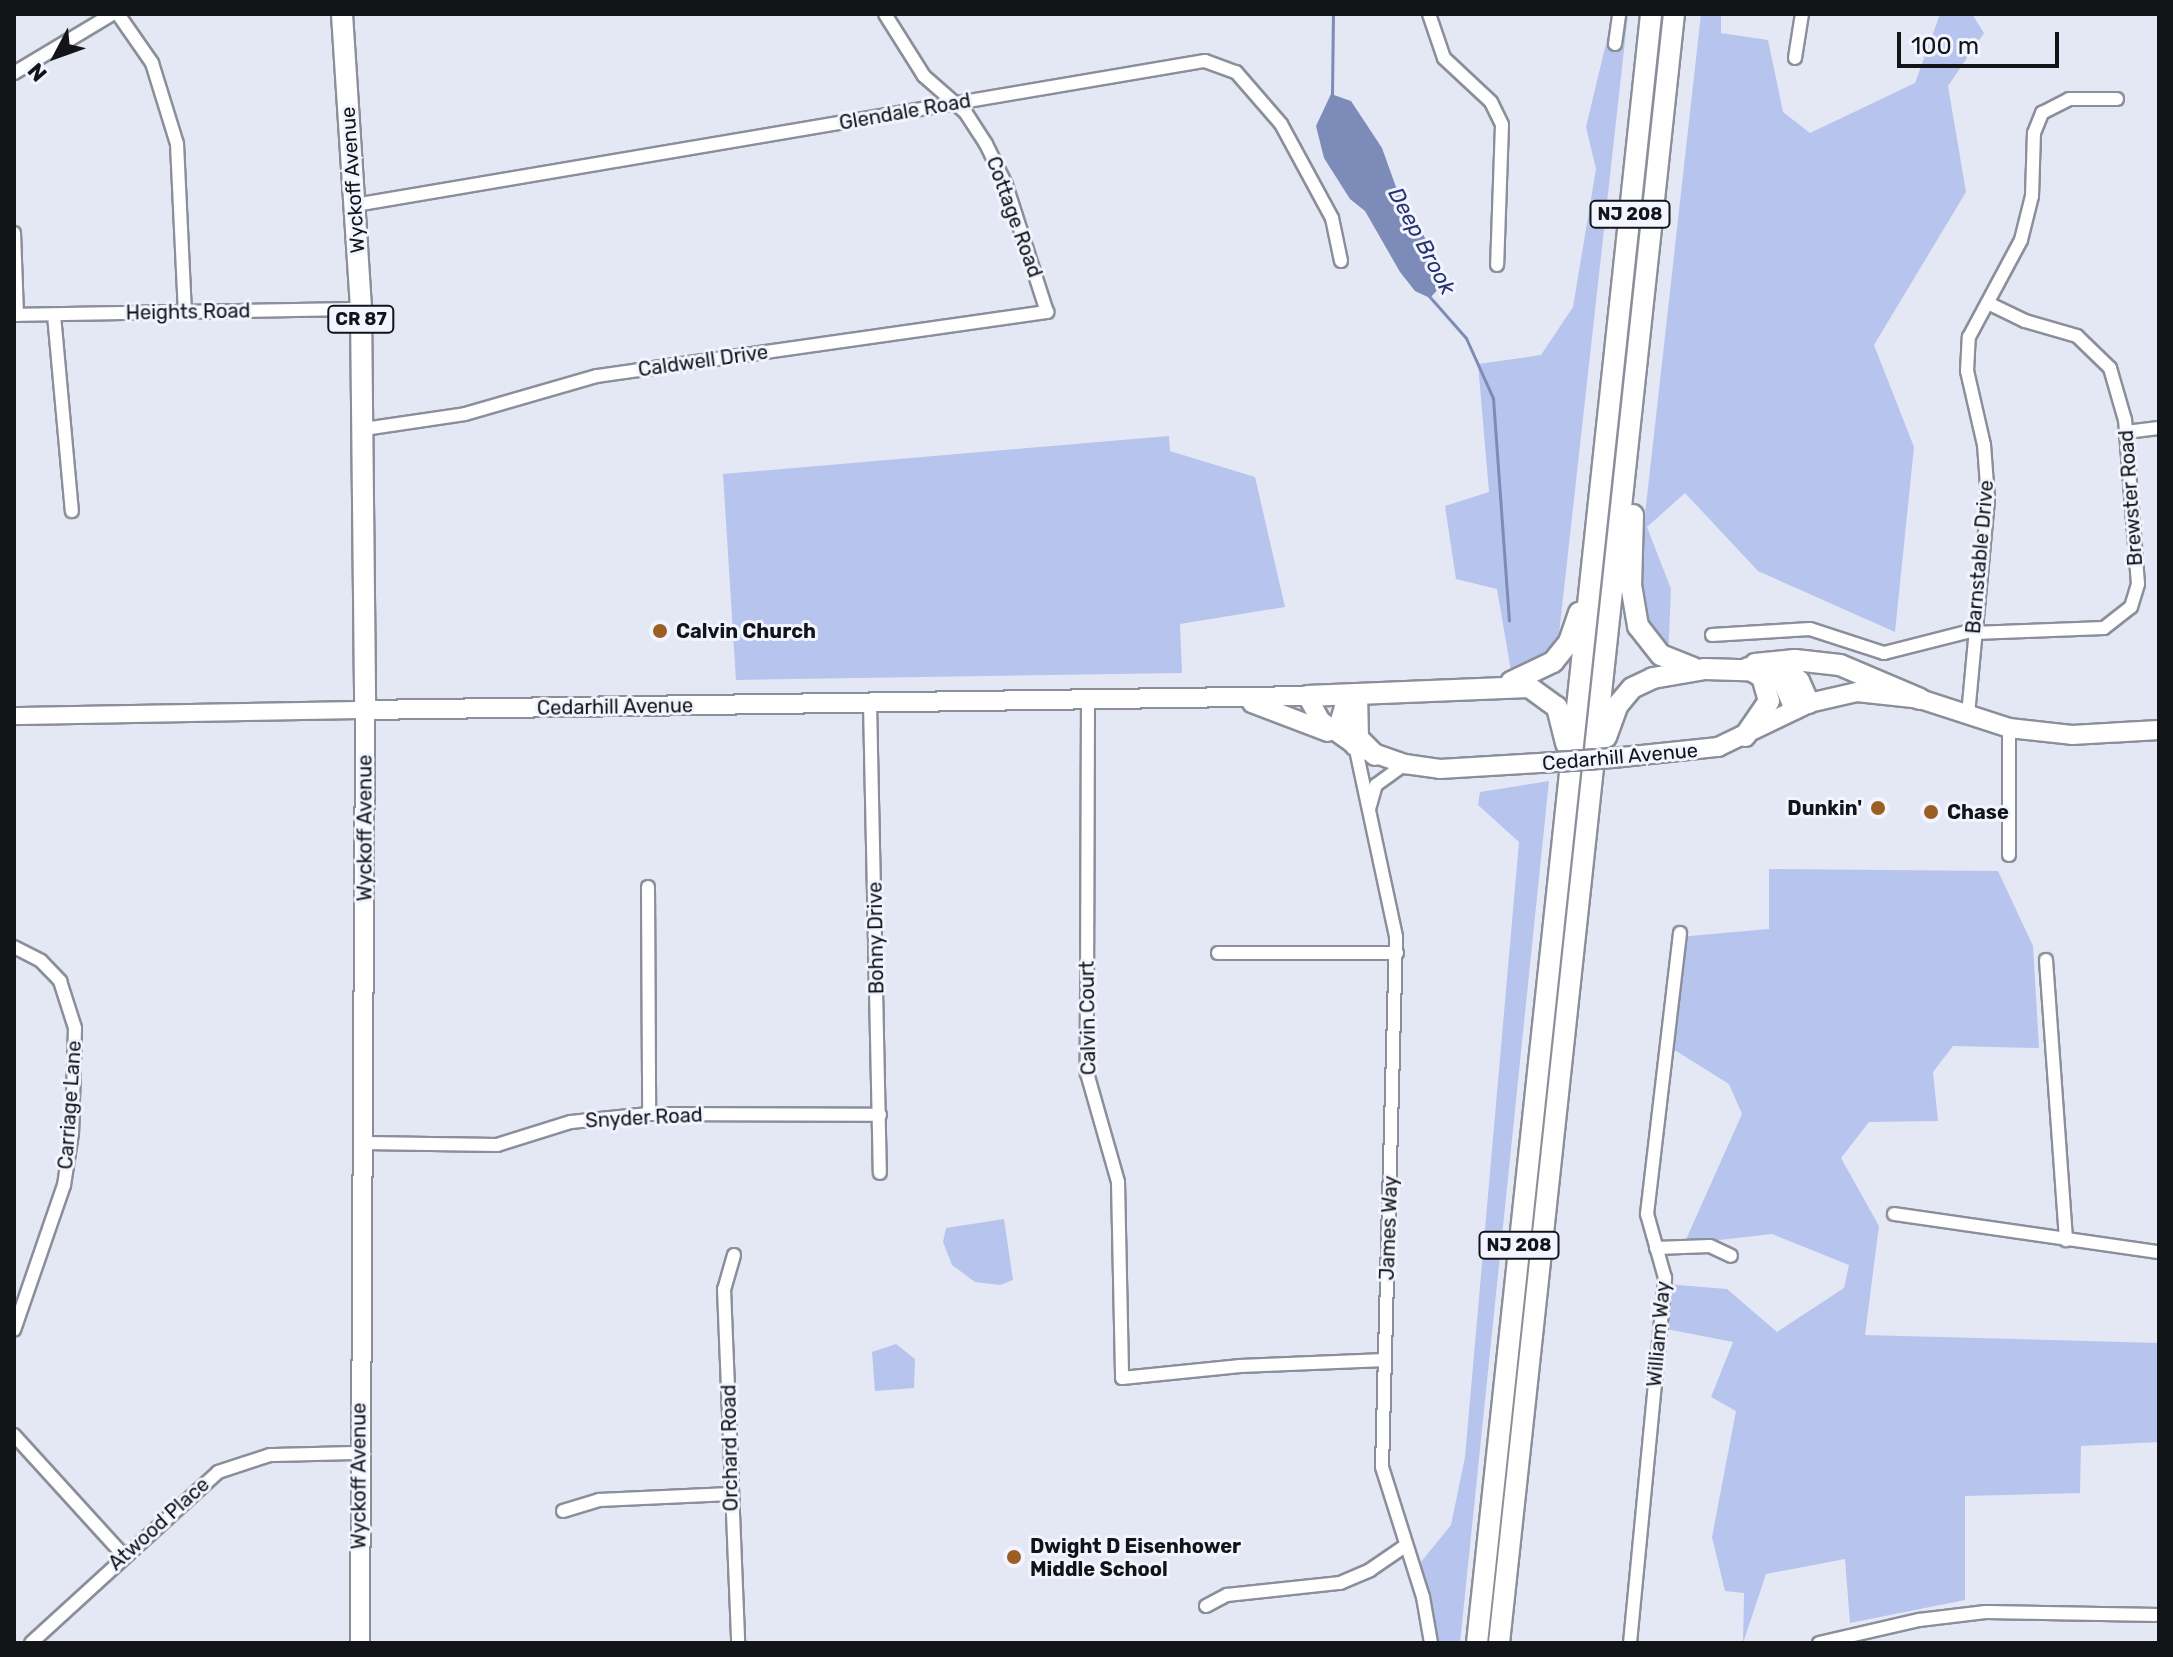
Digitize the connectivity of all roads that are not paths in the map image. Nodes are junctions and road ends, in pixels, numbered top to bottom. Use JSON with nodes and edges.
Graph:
{"nodes":[{"id":1,"x":115,"y":14,"type":"edge"},
{"id":2,"x":342,"y":14,"type":"edge"},
{"id":3,"x":885,"y":14,"type":"edge"},
{"id":4,"x":1429,"y":14,"type":"edge"},
{"id":5,"x":1619,"y":14,"type":"edge"},
{"id":6,"x":1651,"y":14,"type":"edge"},
{"id":7,"x":1674,"y":14,"type":"edge"},
{"id":8,"x":1802,"y":14,"type":"edge"},
{"id":9,"x":1615,"y":44,"type":"dead end"},
{"id":10,"x":1795,"y":58,"type":"dead end"},
{"id":11,"x":14,"y":73,"type":"edge"},
{"id":12,"x":2117,"y":99,"type":"dead end"},
{"id":13,"x":954,"y":104,"type":"junction"},
{"id":14,"x":355,"y":205,"type":"junction"},
{"id":15,"x":14,"y":233,"type":"edge"},
{"id":16,"x":1341,"y":261,"type":"dead end"},
{"id":17,"x":1497,"y":265,"type":"dead end"},
{"id":18,"x":1988,"y":303,"type":"junction"},
{"id":19,"x":361,"y":309,"type":"junction"},
{"id":20,"x":185,"y":312,"type":"junction"},
{"id":21,"x":1047,"y":312,"type":"joint"},
{"id":22,"x":16,"y":315,"type":"edge"},
{"id":23,"x":54,"y":315,"type":"junction"},
{"id":24,"x":1636,"y":367,"type":"junction"},
{"id":25,"x":2159,"y":428,"type":"edge"},
{"id":26,"x":364,"y":429,"type":"junction"},
{"id":27,"x":2126,"y":432,"type":"junction"},
{"id":28,"x":1600,"y":491,"type":"junction"},
{"id":29,"x":72,"y":511,"type":"dead end"},
{"id":30,"x":1974,"y":631,"type":"junction"},
{"id":31,"x":1712,"y":635,"type":"dead end"},
{"id":32,"x":1768,"y":662,"type":"junction"},
{"id":33,"x":1739,"y":666,"type":"junction"},
{"id":34,"x":1705,"y":669,"type":"junction"},
{"id":35,"x":1503,"y":684,"type":"junction"},
{"id":36,"x":1357,"y":694,"type":"junction"},
{"id":37,"x":1307,"y":696,"type":"junction"},
{"id":38,"x":1216,"y":698,"type":"junction"},
{"id":39,"x":1920,"y":699,"type":"junction"},
{"id":40,"x":1088,"y":701,"type":"junction"},
{"id":41,"x":870,"y":703,"type":"junction"},
{"id":42,"x":1802,"y":706,"type":"junction"},
{"id":43,"x":365,"y":710,"type":"junction"},
{"id":44,"x":1968,"y":715,"type":"junction"},
{"id":45,"x":14,"y":716,"type":"edge"},
{"id":46,"x":2009,"y":728,"type":"junction"},
{"id":47,"x":2159,"y":730,"type":"edge"},
{"id":48,"x":1745,"y":736,"type":"junction"},
{"id":49,"x":1355,"y":745,"type":"junction"},
{"id":50,"x":1375,"y":755,"type":"junction"},
{"id":51,"x":1405,"y":764,"type":"junction"},
{"id":52,"x":1369,"y":809,"type":"junction"},
{"id":53,"x":1562,"y":847,"type":"junction"},
{"id":54,"x":2009,"y":855,"type":"dead end"},
{"id":55,"x":648,"y":887,"type":"dead end"},
{"id":56,"x":1680,"y":933,"type":"dead end"},
{"id":57,"x":1575,"y":938,"type":"junction"},
{"id":58,"x":14,"y":947,"type":"edge"},
{"id":59,"x":1218,"y":953,"type":"dead end"},
{"id":60,"x":1397,"y":953,"type":"junction"},
{"id":61,"x":2046,"y":960,"type":"dead end"},
{"id":62,"x":649,"y":1114,"type":"junction"},
{"id":63,"x":880,"y":1115,"type":"junction"},
{"id":64,"x":364,"y":1143,"type":"junction"},
{"id":65,"x":880,"y":1173,"type":"dead end"},
{"id":66,"x":1894,"y":1214,"type":"dead end"},
{"id":67,"x":2066,"y":1240,"type":"junction"},
{"id":68,"x":1656,"y":1248,"type":"junction"},
{"id":69,"x":2159,"y":1252,"type":"edge"},
{"id":70,"x":734,"y":1255,"type":"dead end"},
{"id":71,"x":1731,"y":1256,"type":"dead end"},
{"id":72,"x":14,"y":1330,"type":"edge"},
{"id":73,"x":1385,"y":1360,"type":"junction"},
{"id":74,"x":14,"y":1435,"type":"edge"},
{"id":75,"x":358,"y":1453,"type":"junction"},
{"id":76,"x":730,"y":1494,"type":"junction"},
{"id":77,"x":563,"y":1511,"type":"dead end"},
{"id":78,"x":1405,"y":1546,"type":"junction"},
{"id":79,"x":124,"y":1556,"type":"junction"},
{"id":80,"x":1206,"y":1606,"type":"dead end"},
{"id":81,"x":2159,"y":1615,"type":"edge"},
{"id":82,"x":31,"y":1643,"type":"edge"},
{"id":83,"x":360,"y":1643,"type":"edge"},
{"id":84,"x":738,"y":1643,"type":"edge"},
{"id":85,"x":1431,"y":1643,"type":"edge"},
{"id":86,"x":1477,"y":1643,"type":"edge"},
{"id":87,"x":1499,"y":1643,"type":"edge"},
{"id":88,"x":1630,"y":1643,"type":"edge"},
{"id":89,"x":1819,"y":1643,"type":"edge"}],
"edges":[{"from":1,"to":11,"type":"street"},
{"from":1,"to":20,"type":"street"},
{"from":2,"to":14,"type":"main road","name":"Wyckoff Avenue","number":"CR 87"},
{"from":3,"to":13,"type":"street","name":"Cottage Road"},
{"from":4,"to":17,"type":"street"},
{"from":5,"to":9,"type":"street"},
{"from":6,"to":28,"type":"main road","number":"NJ 208"},
{"from":7,"to":24,"type":"main road","number":"NJ 208"},
{"from":8,"to":10,"type":"street"},
{"from":12,"to":18,"type":"street","name":"Barnstable Drive"},
{"from":13,"to":14,"type":"street","name":"Glendale Road"},
{"from":13,"to":16,"type":"street","name":"Glendale Road"},
{"from":13,"to":21,"type":"street","name":"Cottage Road"},
{"from":14,"to":19,"type":"main road","name":"Wyckoff Avenue","number":"CR 87"},
{"from":15,"to":22,"type":"street"},
{"from":18,"to":27,"type":"street","name":"Brewster Road"},
{"from":18,"to":30,"type":"street","name":"Barnstable Drive"},
{"from":19,"to":20,"type":"street","name":"Heights Road"},
{"from":19,"to":26,"type":"main road","name":"Wyckoff Avenue","number":"CR 87"},
{"from":20,"to":23,"type":"street","name":"Heights Road"},
{"from":21,"to":26,"type":"street","name":"Caldwell Drive"},
{"from":22,"to":23,"type":"street","name":"Heights Road"},
{"from":23,"to":29,"type":"street"},
{"from":24,"to":34,"type":"main road"},
{"from":24,"to":57,"type":"main road","number":"NJ 208"},
{"from":25,"to":27,"type":"street"},
{"from":26,"to":43,"type":"main road","name":"Wyckoff Avenue","number":"CR 87"},
{"from":27,"to":30,"type":"street","name":"Brewster Road"},
{"from":28,"to":35,"type":"main road"},
{"from":28,"to":53,"type":"main road","number":"NJ 208"},
{"from":30,"to":31,"type":"street","name":"Brewster Road"},
{"from":30,"to":44,"type":"street","name":"Barnstable Drive"},
{"from":32,"to":33,"type":"main road"},
{"from":32,"to":39,"type":"main road"},
{"from":32,"to":42,"type":"main road"},
{"from":33,"to":34,"type":"main road"},
{"from":33,"to":42,"type":"main road"},
{"from":33,"to":48,"type":"main road"},
{"from":34,"to":57,"type":"main road"},
{"from":35,"to":36,"type":"main road"},
{"from":35,"to":53,"type":"main road"},
{"from":36,"to":37,"type":"main road"},
{"from":36,"to":49,"type":"main road"},
{"from":36,"to":50,"type":"main road"},
{"from":37,"to":38,"type":"main road","name":"Cedarhill Avenue"},
{"from":37,"to":49,"type":"main road","name":"Cedarhill Avenue"},
{"from":38,"to":40,"type":"main road","name":"Cedarhill Avenue"},
{"from":38,"to":49,"type":"main road","name":"Cedarhill Avenue"},
{"from":39,"to":42,"type":"main road","name":"Cedarhill Avenue"},
{"from":39,"to":44,"type":"main road","name":"Cedarhill Avenue"},
{"from":40,"to":41,"type":"main road","name":"Cedarhill Avenue"},
{"from":40,"to":73,"type":"street","name":"Calvin Court"},
{"from":41,"to":43,"type":"main road","name":"Cedarhill Avenue"},
{"from":41,"to":63,"type":"street","name":"Bohny Drive"},
{"from":42,"to":48,"type":"main road","name":"Cedarhill Avenue"},
{"from":43,"to":45,"type":"street","name":"Cedarhill Avenue"},
{"from":43,"to":64,"type":"main road","name":"Wyckoff Avenue","number":"CR 87"},
{"from":44,"to":46,"type":"main road","name":"Cedarhill Avenue"},
{"from":46,"to":47,"type":"main road","name":"Cedarhill Avenue"},
{"from":46,"to":54,"type":"street"},
{"from":48,"to":51,"type":"main road","name":"Cedarhill Avenue","bridge":true},
{"from":49,"to":50,"type":"main road","name":"Cedarhill Avenue"},
{"from":49,"to":52,"type":"street","name":"James Way"},
{"from":50,"to":51,"type":"main road","name":"Cedarhill Avenue"},
{"from":51,"to":52,"type":"street"},
{"from":52,"to":60,"type":"street","name":"James Way"},
{"from":53,"to":86,"type":"main road","number":"NJ 208"},
{"from":55,"to":62,"type":"street"},
{"from":56,"to":68,"type":"street","name":"William Way"},
{"from":57,"to":87,"type":"main road","number":"NJ 208"},
{"from":58,"to":72,"type":"street","name":"Carriage Lane"},
{"from":59,"to":60,"type":"street"},
{"from":60,"to":73,"type":"street","name":"James Way"},
{"from":61,"to":67,"type":"street"},
{"from":62,"to":63,"type":"street","name":"Snyder Road"},
{"from":62,"to":64,"type":"street","name":"Snyder Road"},
{"from":63,"to":65,"type":"street","name":"Bohny Drive"},
{"from":64,"to":75,"type":"main road","name":"Wyckoff Avenue","number":"CR 87"},
{"from":66,"to":67,"type":"street"},
{"from":67,"to":69,"type":"street"},
{"from":68,"to":71,"type":"street"},
{"from":68,"to":88,"type":"street","name":"William Way"},
{"from":70,"to":76,"type":"street","name":"Orchard Road"},
{"from":73,"to":78,"type":"street","name":"James Way"},
{"from":74,"to":79,"type":"street"},
{"from":75,"to":79,"type":"street","name":"Atwood Place"},
{"from":75,"to":83,"type":"main road","name":"Wyckoff Avenue","number":"CR 87"},
{"from":76,"to":77,"type":"street"},
{"from":76,"to":84,"type":"street","name":"Orchard Road"},
{"from":78,"to":80,"type":"street"},
{"from":78,"to":85,"type":"street","name":"James Way"},
{"from":79,"to":82,"type":"street","name":"Atwood Place"},
{"from":81,"to":89,"type":"street"}]}
